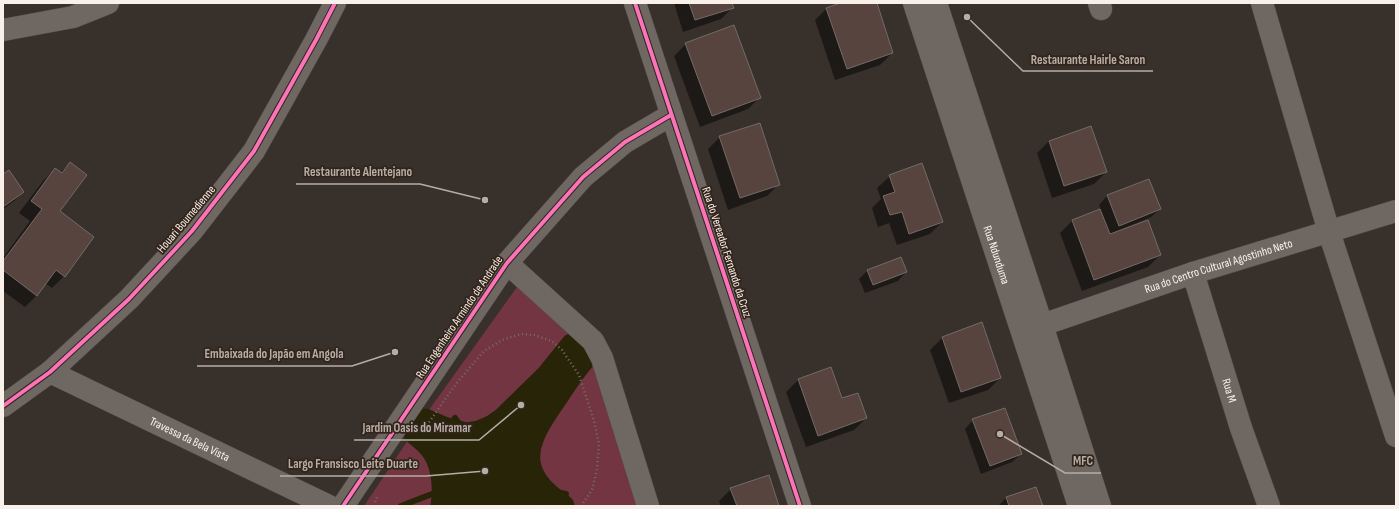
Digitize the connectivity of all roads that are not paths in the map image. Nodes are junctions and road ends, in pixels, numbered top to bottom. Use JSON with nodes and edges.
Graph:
{"nodes":[{"id":1,"x":108,"y":3,"type":"edge"},
{"id":2,"x":335,"y":3,"type":"edge"},
{"id":3,"x":635,"y":3,"type":"edge"},
{"id":4,"x":914,"y":3,"type":"edge"},
{"id":5,"x":936,"y":3,"type":"edge"},
{"id":6,"x":1262,"y":3,"type":"edge"},
{"id":7,"x":3,"y":30,"type":"edge"},
{"id":8,"x":671,"y":115,"type":"junction"},
{"id":9,"x":1396,"y":211,"type":"edge"},
{"id":10,"x":1329,"y":232,"type":"junction"},
{"id":11,"x":507,"y":263,"type":"junction"},
{"id":12,"x":1193,"y":273,"type":"junction"},
{"id":13,"x":1042,"y":325,"type":"junction"},
{"id":14,"x":50,"y":372,"type":"junction"},
{"id":15,"x":3,"y":406,"type":"edge"},
{"id":16,"x":1396,"y":436,"type":"edge"},
{"id":17,"x":329,"y":506,"type":"edge"},
{"id":18,"x":343,"y":506,"type":"edge"},
{"id":19,"x":648,"y":506,"type":"edge"},
{"id":20,"x":800,"y":506,"type":"edge"},
{"id":21,"x":1079,"y":506,"type":"edge"},
{"id":22,"x":1100,"y":506,"type":"edge"},
{"id":23,"x":1269,"y":506,"type":"edge"}],
"edges":[{"from":1,"to":7,"type":"street"},
{"from":2,"to":14,"type":"street","name":"Houari Boumedienne"},
{"from":3,"to":8,"type":"street","name":"Rua do Vereador Fernando da Cruz"},
{"from":4,"to":21,"type":"street","name":"Rua Ndunduma"},
{"from":5,"to":13,"type":"street","name":"Rua Ndunduma"},
{"from":6,"to":10,"type":"street"},
{"from":8,"to":11,"type":"street","name":"Rua Engenheiro Armindo de Andrade"},
{"from":8,"to":20,"type":"street","name":"Rua do Vereador Fernando da Cruz"},
{"from":9,"to":10,"type":"street","name":"Rua do Centro Cultural Agostinho Neto"},
{"from":10,"to":12,"type":"street","name":"Rua do Centro Cultural Agostinho Neto"},
{"from":10,"to":16,"type":"street"},
{"from":11,"to":18,"type":"street","name":"Rua Engenheiro Armindo de Andrade"},
{"from":11,"to":19,"type":"street"},
{"from":12,"to":13,"type":"street","name":"Rua do Centro Cultural Agostinho Neto"},
{"from":12,"to":23,"type":"street","name":"Rua M"},
{"from":13,"to":22,"type":"street","name":"Rua Ndunduma"},
{"from":14,"to":15,"type":"street","name":"Houari Boumedienne"},
{"from":14,"to":17,"type":"street","name":"Travessa da Bela Vista"}]}
